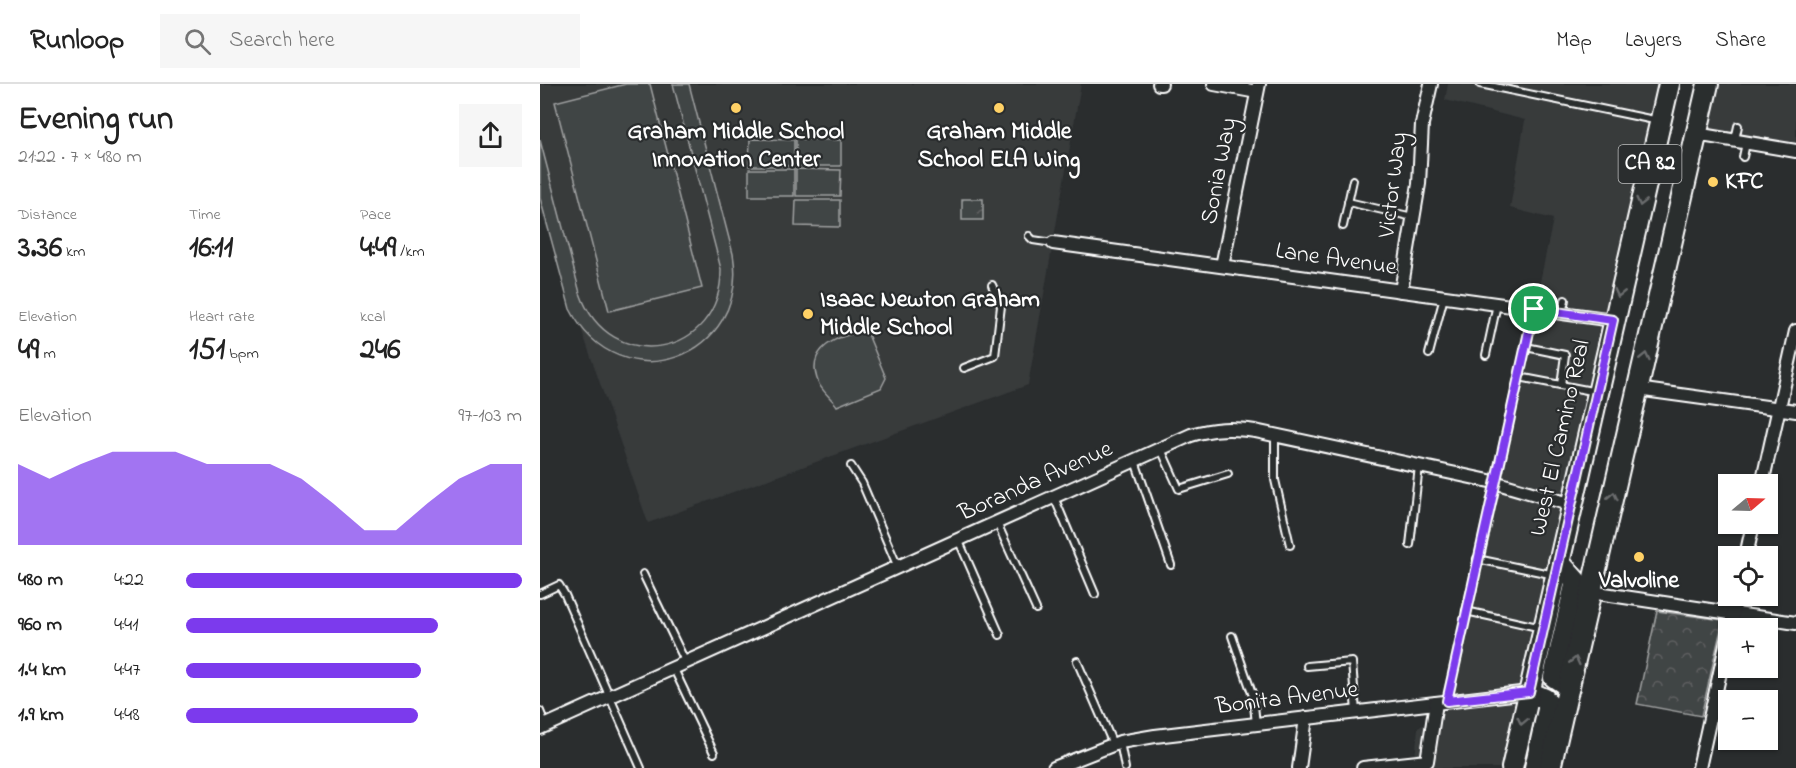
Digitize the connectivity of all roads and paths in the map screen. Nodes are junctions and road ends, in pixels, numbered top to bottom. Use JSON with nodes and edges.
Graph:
{"nodes":[{"id":1,"x":1214,"y":84,"type":"edge"},
{"id":2,"x":1431,"y":84,"type":"edge"},
{"id":3,"x":1480,"y":84,"type":"edge"},
{"id":4,"x":1669,"y":84,"type":"edge"},
{"id":5,"x":1708,"y":84,"type":"edge"},
{"id":6,"x":1258,"y":88,"type":"edge"},
{"id":7,"x":1660,"y":121,"type":"junction"},
{"id":8,"x":1738,"y":126,"type":"dead end"},
{"id":9,"x":1696,"y":134,"type":"junction"},
{"id":10,"x":1740,"y":142,"type":"junction"},
{"id":11,"x":1796,"y":151,"type":"edge"},
{"id":12,"x":1743,"y":157,"type":"dead end"},
{"id":13,"x":1353,"y":180,"type":"dead end"},
{"id":14,"x":1348,"y":202,"type":"junction"},
{"id":15,"x":1413,"y":218,"type":"junction"},
{"id":16,"x":1343,"y":226,"type":"dead end"},
{"id":17,"x":1029,"y":236,"type":"dead end"},
{"id":18,"x":1053,"y":243,"type":"joint"},
{"id":19,"x":1222,"y":266,"type":"junction"},
{"id":20,"x":992,"y":285,"type":"dead end"},
{"id":21,"x":1401,"y":291,"type":"junction"},
{"id":22,"x":1444,"y":296,"type":"junction"},
{"id":23,"x":1565,"y":300,"type":"dead end"},
{"id":24,"x":1497,"y":304,"type":"junction"},
{"id":25,"x":1534,"y":309,"type":"junction"},
{"id":26,"x":1562,"y":313,"type":"junction"},
{"id":27,"x":1613,"y":320,"type":"junction"},
{"id":28,"x":1796,"y":331,"type":"edge"},
{"id":29,"x":1526,"y":347,"type":"junction"},
{"id":30,"x":1429,"y":354,"type":"dead end"},
{"id":31,"x":1486,"y":355,"type":"dead end"},
{"id":32,"x":964,"y":368,"type":"dead end"},
{"id":33,"x":1518,"y":377,"type":"junction"},
{"id":34,"x":1561,"y":385,"type":"junction"},
{"id":35,"x":1637,"y":389,"type":"junction"},
{"id":36,"x":1597,"y":393,"type":"junction"},
{"id":37,"x":1778,"y":410,"type":"junction"},
{"id":38,"x":1796,"y":411,"type":"edge"},
{"id":39,"x":1275,"y":435,"type":"junction"},
{"id":40,"x":1161,"y":449,"type":"junction"},
{"id":41,"x":1136,"y":461,"type":"junction"},
{"id":42,"x":851,"y":466,"type":"dead end"},
{"id":43,"x":1419,"y":466,"type":"junction"},
{"id":44,"x":1228,"y":474,"type":"dead end"},
{"id":45,"x":1764,"y":474,"type":"edge"},
{"id":46,"x":1494,"y":482,"type":"junction"},
{"id":47,"x":1054,"y":496,"type":"junction"},
{"id":48,"x":1573,"y":505,"type":"junction"},
{"id":49,"x":997,"y":522,"type":"junction"},
{"id":50,"x":958,"y":539,"type":"junction"},
{"id":51,"x":1290,"y":545,"type":"dead end"},
{"id":52,"x":1410,"y":545,"type":"dead end"},
{"id":53,"x":1477,"y":560,"type":"junction"},
{"id":54,"x":897,"y":565,"type":"junction"},
{"id":55,"x":1171,"y":565,"type":"dead end"},
{"id":56,"x":1557,"y":568,"type":"junction"},
{"id":57,"x":643,"y":574,"type":"dead end"},
{"id":58,"x":1591,"y":592,"type":"junction"},
{"id":59,"x":540,"y":594,"type":"edge"},
{"id":60,"x":1095,"y":594,"type":"dead end"},
{"id":61,"x":1735,"y":606,"type":"edge"},
{"id":62,"x":1036,"y":609,"type":"dead end"},
{"id":63,"x":1466,"y":611,"type":"junction"},
{"id":64,"x":1733,"y":613,"type":"junction"},
{"id":65,"x":1732,"y":618,"type":"edge"},
{"id":66,"x":1796,"y":623,"type":"edge"},
{"id":67,"x":1543,"y":628,"type":"junction"},
{"id":68,"x":999,"y":635,"type":"dead end"},
{"id":69,"x":1232,"y":636,"type":"dead end"},
{"id":70,"x":685,"y":661,"type":"junction"},
{"id":71,"x":1077,"y":662,"type":"dead end"},
{"id":72,"x":672,"y":666,"type":"junction"},
{"id":73,"x":1307,"y":666,"type":"dead end"},
{"id":74,"x":1719,"y":678,"type":"edge"},
{"id":75,"x":1569,"y":687,"type":"junction"},
{"id":76,"x":1529,"y":692,"type":"junction"},
{"id":77,"x":610,"y":695,"type":"junction"},
{"id":78,"x":1442,"y":702,"type":"junction"},
{"id":79,"x":540,"y":711,"type":"edge"},
{"id":80,"x":1356,"y":712,"type":"junction"},
{"id":81,"x":1306,"y":718,"type":"junction"},
{"id":82,"x":1257,"y":724,"type":"junction"},
{"id":83,"x":543,"y":727,"type":"edge"},
{"id":84,"x":1117,"y":743,"type":"junction"},
{"id":85,"x":714,"y":753,"type":"dead end"},
{"id":86,"x":641,"y":768,"type":"edge"},
{"id":87,"x":1054,"y":768,"type":"edge"},
{"id":88,"x":1125,"y":768,"type":"edge"},
{"id":89,"x":1299,"y":768,"type":"edge"},
{"id":90,"x":1363,"y":768,"type":"edge"},
{"id":91,"x":1512,"y":768,"type":"edge"},
{"id":92,"x":1535,"y":768,"type":"edge"},
{"id":93,"x":1550,"y":768,"type":"edge"},
{"id":94,"x":1699,"y":768,"type":"edge"}],
"edges":[{"from":1,"to":6,"type":"street"},
{"from":2,"to":15,"type":"street","name":"Victor Way"},
{"from":3,"to":7,"type":"lane"},
{"from":4,"to":7,"type":"main road","name":"West El Camino Real","number":"CA 82"},
{"from":5,"to":9,"type":"main road","number":"CA 82"},
{"from":6,"to":19,"type":"street","name":"Sonia Way"},
{"from":7,"to":27,"type":"main road","name":"West El Camino Real","number":"CA 82","one_way":true},
{"from":8,"to":10,"type":"lane"},
{"from":9,"to":10,"type":"street"},
{"from":35,"to":9,"type":"main road","number":"CA 82","one_way":true},
{"from":10,"to":11,"type":"street"},
{"from":10,"to":12,"type":"lane"},
{"from":13,"to":14,"type":"lane"},
{"from":14,"to":15,"type":"lane"},
{"from":14,"to":16,"type":"lane"},
{"from":15,"to":21,"type":"street","name":"Victor Way"},
{"from":17,"to":18,"type":"lane"},
{"from":18,"to":19,"type":"street","name":"Lane Avenue"},
{"from":19,"to":21,"type":"street","name":"Lane Avenue"},
{"from":20,"to":32,"type":"lane"},
{"from":21,"to":22,"type":"street","name":"Lane Avenue"},
{"from":22,"to":24,"type":"street","name":"Lane Avenue"},
{"from":22,"to":30,"type":"lane"},
{"from":23,"to":26,"type":"lane"},
{"from":24,"to":25,"type":"street","name":"Lane Avenue"},
{"from":24,"to":31,"type":"lane"},
{"from":25,"to":26,"type":"street","name":"Lane Avenue"},
{"from":25,"to":29,"type":"lane"},
{"from":26,"to":27,"type":"street","name":"Lane Avenue"},
{"from":27,"to":36,"type":"main road","name":"West El Camino Real","number":"CA 82"},
{"from":28,"to":37,"type":"street"},
{"from":29,"to":33,"type":"lane"},
{"from":29,"to":34,"type":"lane"},
{"from":33,"to":34,"type":"lane"},
{"from":33,"to":46,"type":"lane"},
{"from":34,"to":36,"type":"lane"},
{"from":35,"to":37,"type":"street"},
{"from":58,"to":35,"type":"main road","number":"CA 82","one_way":true},
{"from":36,"to":48,"type":"main road","name":"West El Camino Real","number":"CA 82"},
{"from":37,"to":38,"type":"street"},
{"from":37,"to":45,"type":"street"},
{"from":39,"to":40,"type":"street","name":"Boranda Avenue"},
{"from":39,"to":43,"type":"street","name":"Boranda Avenue"},
{"from":39,"to":51,"type":"lane"},
{"from":40,"to":41,"type":"street","name":"Boranda Avenue"},
{"from":40,"to":44,"type":"lane"},
{"from":41,"to":47,"type":"street","name":"Boranda Avenue"},
{"from":41,"to":55,"type":"lane"},
{"from":42,"to":54,"type":"lane"},
{"from":43,"to":46,"type":"street","name":"Boranda Avenue"},
{"from":43,"to":52,"type":"lane"},
{"from":46,"to":48,"type":"street","name":"Boranda Avenue"},
{"from":46,"to":53,"type":"lane"},
{"from":47,"to":49,"type":"street","name":"Boranda Avenue"},
{"from":47,"to":60,"type":"lane"},
{"from":48,"to":56,"type":"main road","name":"West El Camino Real","number":"CA 82"},
{"from":49,"to":50,"type":"street","name":"Boranda Avenue"},
{"from":49,"to":62,"type":"lane"},
{"from":50,"to":54,"type":"street","name":"Boranda Avenue"},
{"from":50,"to":68,"type":"lane"},
{"from":53,"to":56,"type":"lane"},
{"from":53,"to":63,"type":"lane"},
{"from":54,"to":70,"type":"street","name":"Boranda Avenue"},
{"from":56,"to":67,"type":"main road","name":"West El Camino Real","number":"CA 82"},
{"from":56,"to":75,"type":"main road"},
{"from":57,"to":70,"type":"lane"},
{"from":58,"to":64,"type":"street"},
{"from":75,"to":58,"type":"main road","number":"CA 82","one_way":true},
{"from":59,"to":77,"type":"lane"},
{"from":61,"to":64,"type":"street"},
{"from":63,"to":67,"type":"lane"},
{"from":63,"to":78,"type":"lane"},
{"from":64,"to":65,"type":"street"},
{"from":64,"to":66,"type":"street"},
{"from":67,"to":76,"type":"main road","name":"West El Camino Real","number":"CA 82"},
{"from":69,"to":82,"type":"lane"},
{"from":70,"to":72,"type":"street","name":"Boranda Avenue"},
{"from":71,"to":84,"type":"lane"},
{"from":72,"to":77,"type":"street","name":"Boranda Avenue"},
{"from":72,"to":85,"type":"lane"},
{"from":73,"to":80,"type":"lane"},
{"from":74,"to":94,"type":"street"},
{"from":75,"to":93,"type":"main road","number":"CA 82"},
{"from":76,"to":78,"type":"street","name":"Bonita Avenue"},
{"from":76,"to":91,"type":"main road","name":"West El Camino Real","number":"CA 82","one_way":true},
{"from":76,"to":92,"type":"main road"},
{"from":77,"to":83,"type":"street","name":"Boranda Avenue"},
{"from":77,"to":86,"type":"lane"},
{"from":78,"to":80,"type":"street","name":"Bonita Avenue"},
{"from":78,"to":90,"type":"street"},
{"from":79,"to":83,"type":"lane"},
{"from":80,"to":81,"type":"street","name":"Bonita Avenue"},
{"from":81,"to":82,"type":"street","name":"Bonita Avenue"},
{"from":81,"to":89,"type":"street"},
{"from":82,"to":84,"type":"street","name":"Bonita Avenue"},
{"from":84,"to":87,"type":"street","name":"Bonita Avenue"},
{"from":84,"to":88,"type":"lane"}]}
